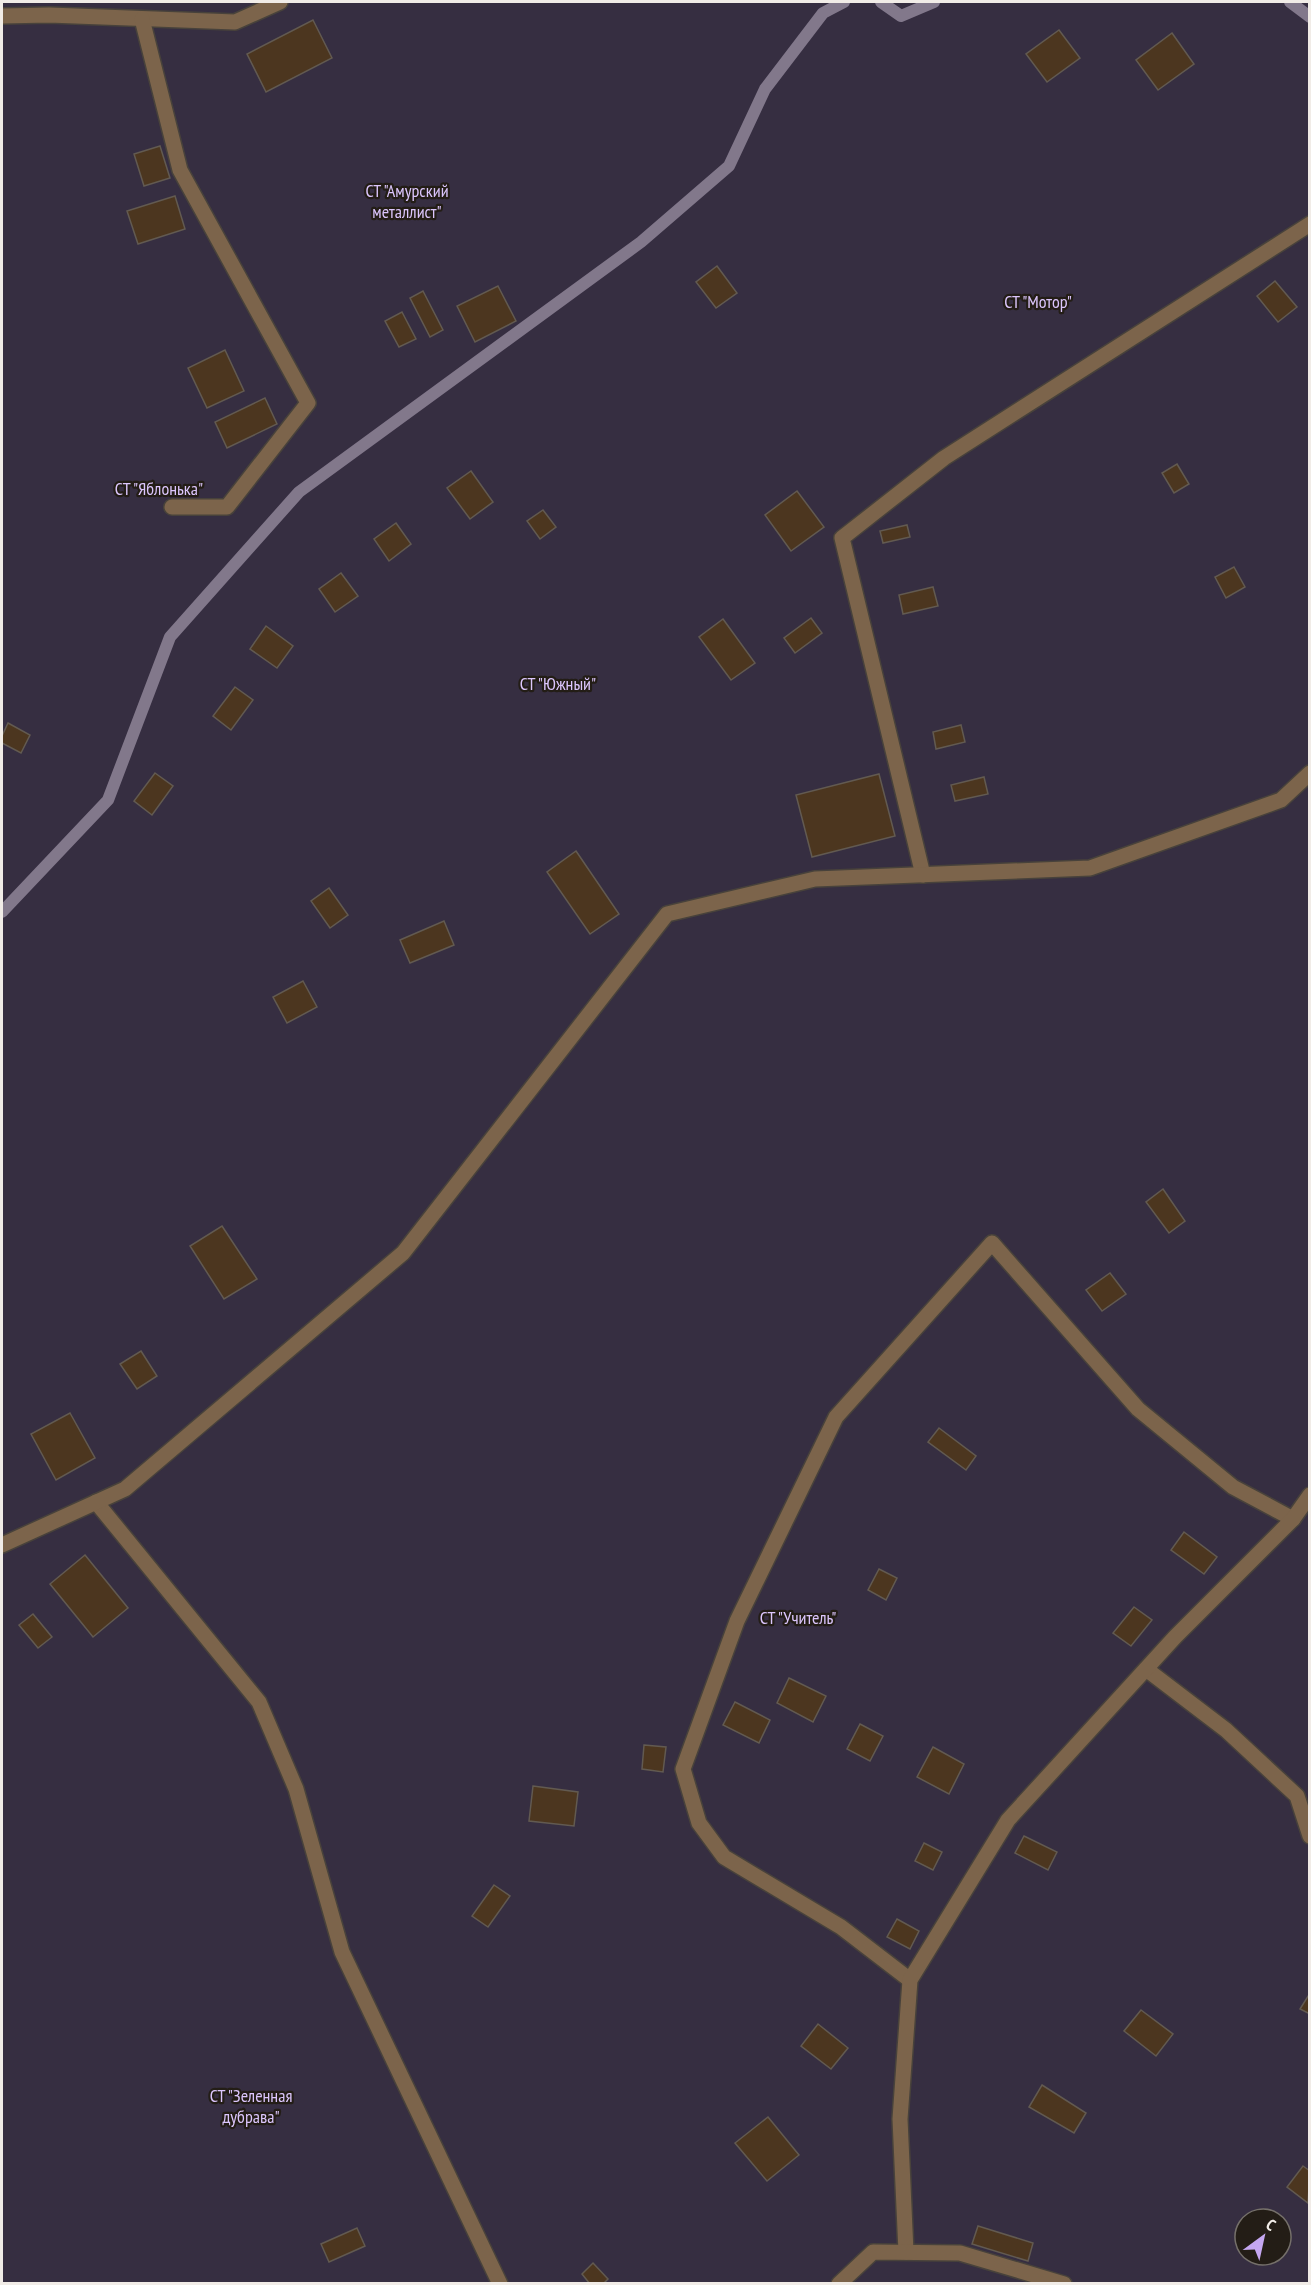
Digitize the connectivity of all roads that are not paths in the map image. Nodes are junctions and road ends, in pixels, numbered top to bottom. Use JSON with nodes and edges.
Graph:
{"nodes":[{"id":1,"x":280,"y":2,"type":"edge"},
{"id":2,"x":2,"y":16,"type":"edge"},
{"id":3,"x":142,"y":19,"type":"junction"},
{"id":4,"x":1310,"y":225,"type":"edge"},
{"id":5,"x":172,"y":507,"type":"dead end"},
{"id":6,"x":1310,"y":773,"type":"edge"},
{"id":7,"x":923,"y":875,"type":"junction"},
{"id":8,"x":1308,"y":1500,"type":"edge"},
{"id":9,"x":96,"y":1502,"type":"junction"},
{"id":10,"x":1293,"y":1519,"type":"junction"},
{"id":11,"x":2,"y":1545,"type":"edge"},
{"id":12,"x":1146,"y":1669,"type":"junction"},
{"id":13,"x":1310,"y":1836,"type":"edge"},
{"id":14,"x":910,"y":1980,"type":"junction"},
{"id":15,"x":906,"y":2252,"type":"junction"},
{"id":16,"x":500,"y":2283,"type":"edge"},
{"id":17,"x":839,"y":2283,"type":"edge"},
{"id":18,"x":1064,"y":2283,"type":"edge"}],
"edges":[{"from":1,"to":3,"type":"street"},
{"from":2,"to":3,"type":"street"},
{"from":3,"to":5,"type":"street"},
{"from":4,"to":7,"type":"street"},
{"from":6,"to":7,"type":"street"},
{"from":7,"to":9,"type":"street"},
{"from":8,"to":10,"type":"street"},
{"from":9,"to":11,"type":"street"},
{"from":9,"to":16,"type":"street"},
{"from":10,"to":12,"type":"street"},
{"from":10,"to":14,"type":"street"},
{"from":12,"to":13,"type":"street"},
{"from":12,"to":14,"type":"street"},
{"from":14,"to":15,"type":"street"},
{"from":15,"to":17,"type":"street"},
{"from":15,"to":18,"type":"street"}]}
